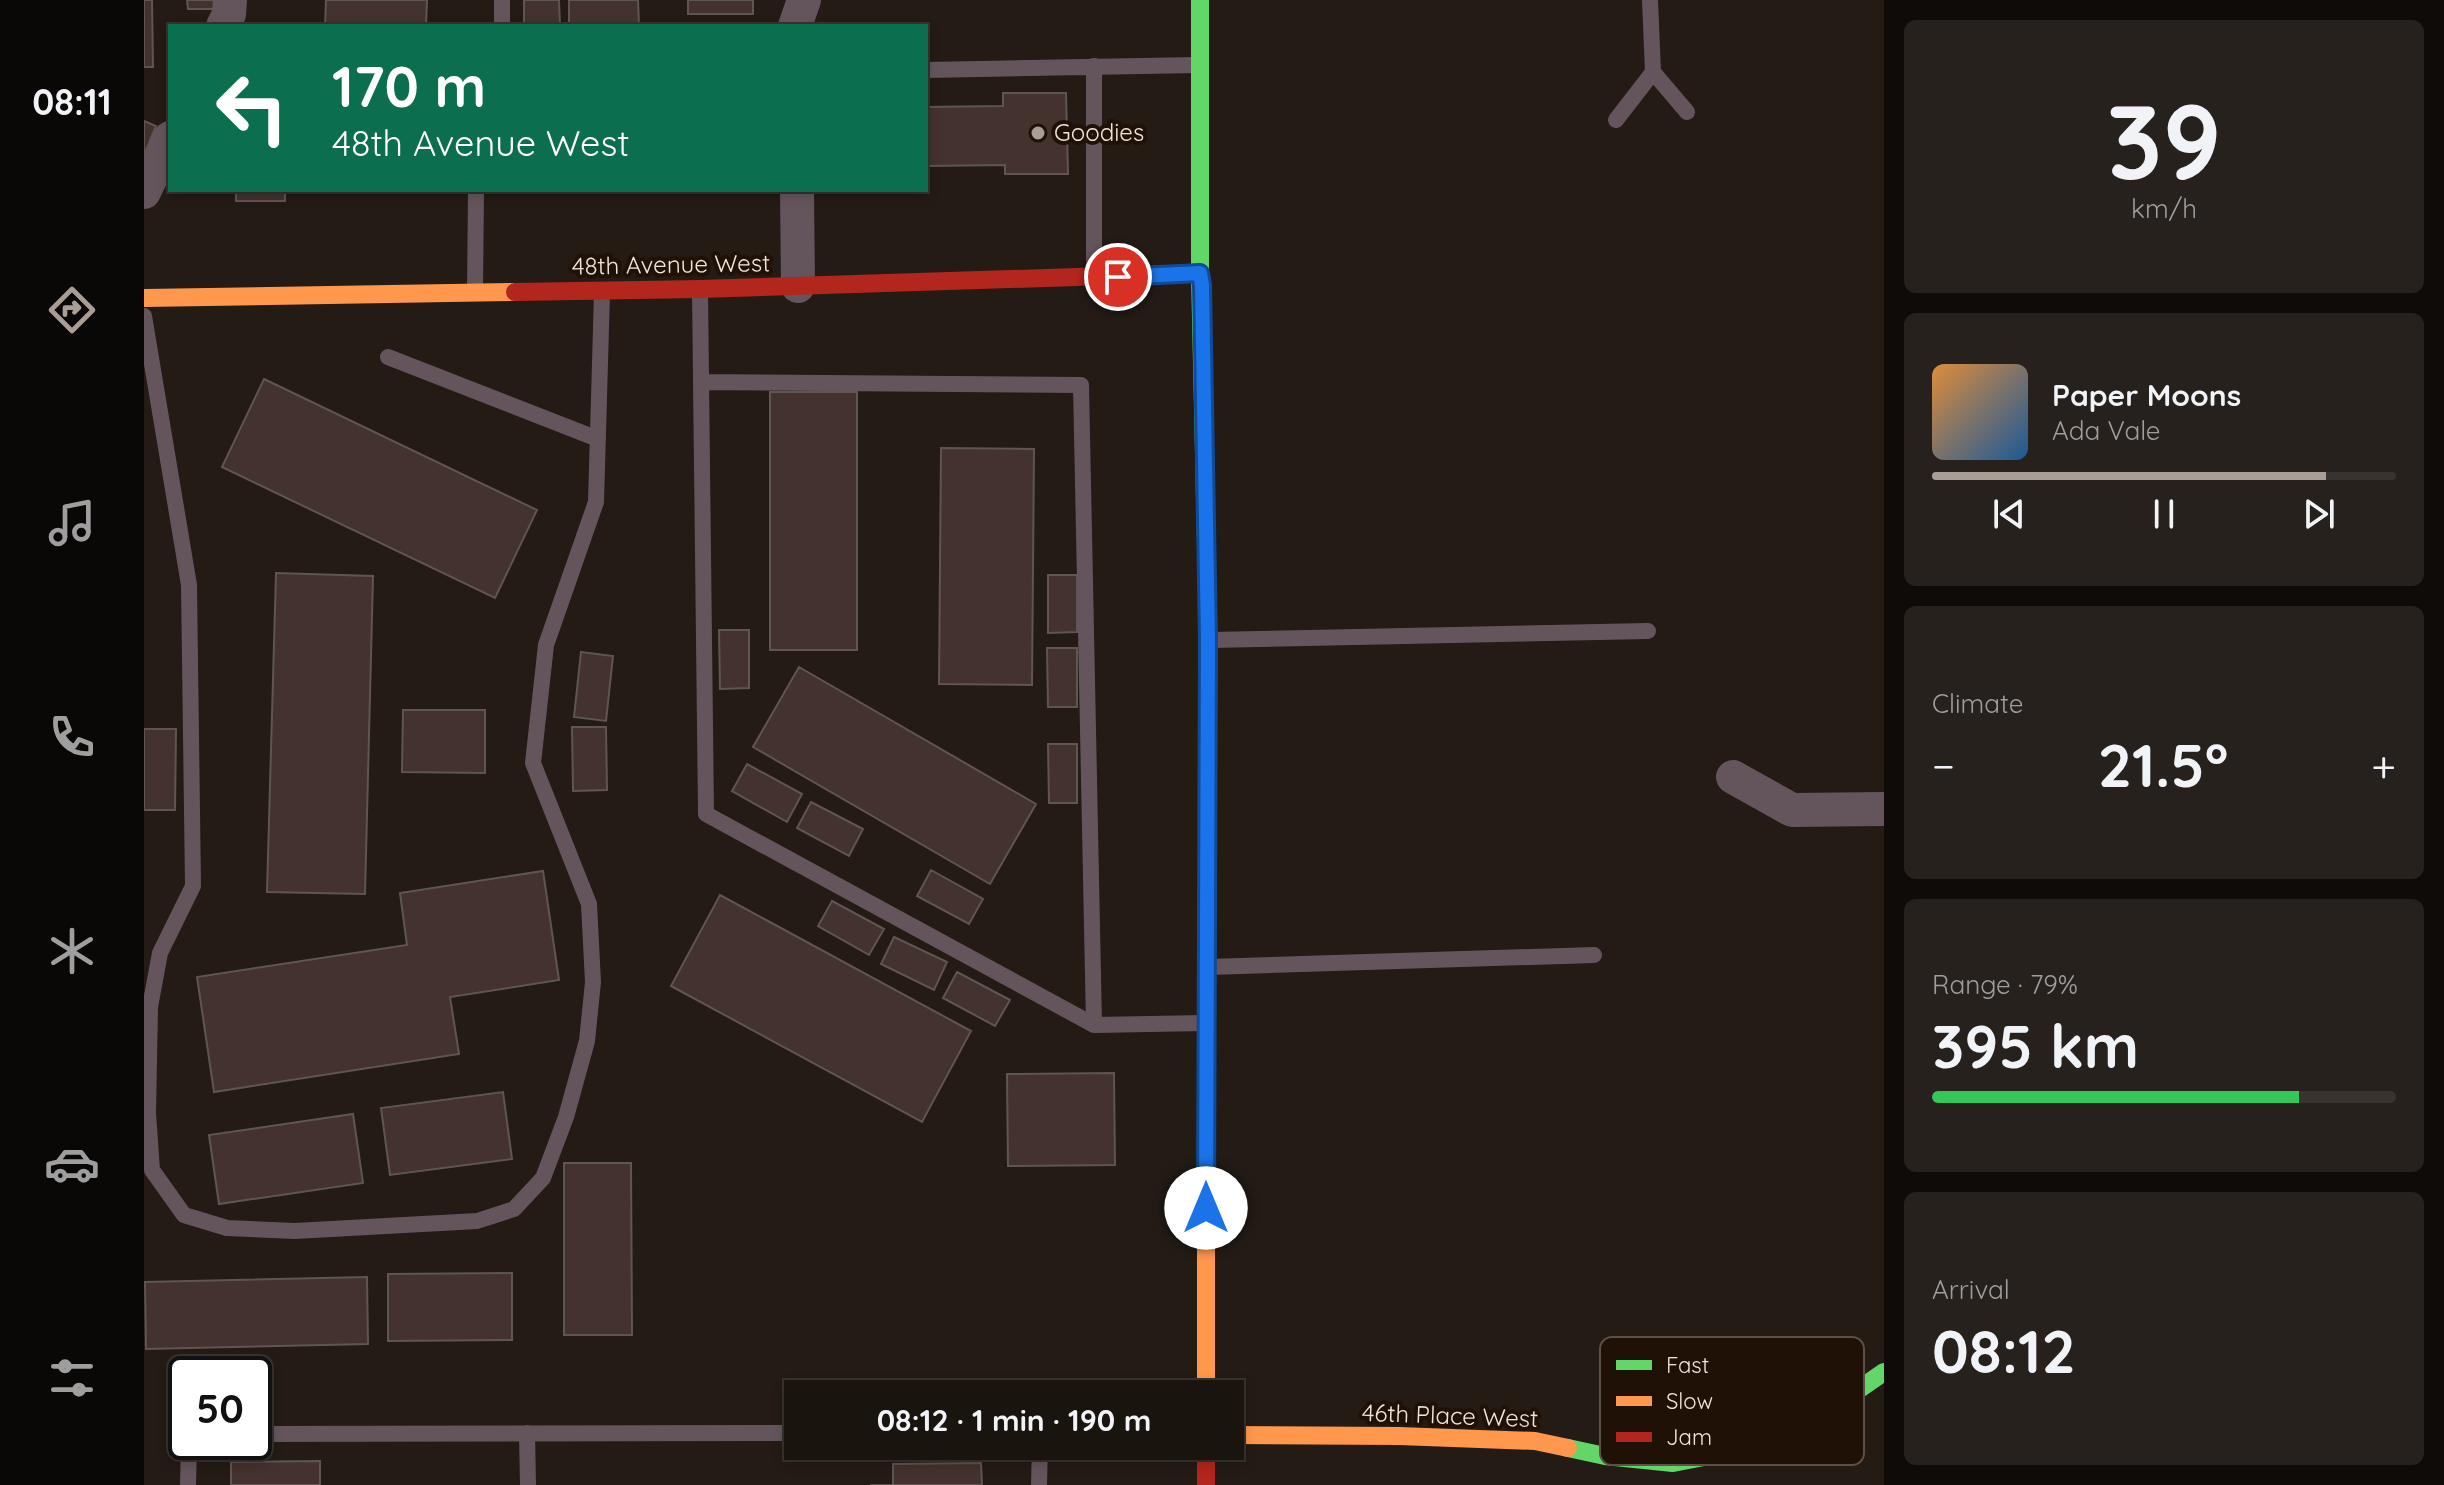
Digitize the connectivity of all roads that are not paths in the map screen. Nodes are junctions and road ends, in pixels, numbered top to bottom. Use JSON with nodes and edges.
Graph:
{"nodes":[{"id":1,"x":230,"y":0,"type":"edge"},
{"id":2,"x":502,"y":0,"type":"edge"},
{"id":3,"x":804,"y":0,"type":"edge"},
{"id":4,"x":1200,"y":0,"type":"edge"},
{"id":5,"x":1650,"y":0,"type":"edge"},
{"id":6,"x":224,"y":24,"type":"edge"},
{"id":7,"x":502,"y":24,"type":"edge"},
{"id":8,"x":796,"y":24,"type":"edge"},
{"id":9,"x":1200,"y":65,"type":"junction"},
{"id":10,"x":1094,"y":66,"type":"junction"},
{"id":11,"x":928,"y":70,"type":"edge"},
{"id":12,"x":1653,"y":72,"type":"junction"},
{"id":13,"x":1687,"y":112,"type":"dead end"},
{"id":14,"x":1616,"y":120,"type":"dead end"},
{"id":15,"x":168,"y":142,"type":"edge"},
{"id":16,"x":144,"y":192,"type":"edge"},
{"id":17,"x":476,"y":192,"type":"edge"},
{"id":18,"x":797,"y":192,"type":"edge"},
{"id":19,"x":1200,"y":273,"type":"junction"},
{"id":20,"x":1094,"y":278,"type":"junction"},
{"id":21,"x":798,"y":286,"type":"junction"},
{"id":22,"x":700,"y":289,"type":"junction"},
{"id":23,"x":602,"y":291,"type":"junction"},
{"id":24,"x":475,"y":293,"type":"junction"},
{"id":25,"x":144,"y":298,"type":"edge"},
{"id":26,"x":144,"y":316,"type":"edge"},
{"id":27,"x":388,"y":357,"type":"dead end"},
{"id":28,"x":701,"y":382,"type":"junction"},
{"id":29,"x":598,"y":439,"type":"junction"},
{"id":30,"x":1648,"y":631,"type":"dead end"},
{"id":31,"x":1208,"y":640,"type":"junction"},
{"id":32,"x":1733,"y":777,"type":"dead end"},
{"id":33,"x":1884,"y":809,"type":"edge"},
{"id":34,"x":1594,"y":955,"type":"dead end"},
{"id":35,"x":1206,"y":967,"type":"junction"},
{"id":36,"x":1206,"y":1023,"type":"junction"},
{"id":37,"x":1094,"y":1025,"type":"junction"},
{"id":38,"x":1884,"y":1372,"type":"edge"},
{"id":39,"x":1206,"y":1380,"type":"edge"},
{"id":40,"x":1864,"y":1386,"type":"edge"},
{"id":41,"x":527,"y":1433,"type":"junction"},
{"id":42,"x":784,"y":1433,"type":"edge"},
{"id":43,"x":272,"y":1434,"type":"edge"},
{"id":44,"x":1244,"y":1435,"type":"edge"},
{"id":45,"x":1600,"y":1455,"type":"edge"},
{"id":46,"x":189,"y":1460,"type":"edge"},
{"id":47,"x":1040,"y":1460,"type":"edge"},
{"id":48,"x":1206,"y":1460,"type":"edge"},
{"id":49,"x":188,"y":1485,"type":"edge"},
{"id":50,"x":528,"y":1485,"type":"edge"},
{"id":51,"x":1039,"y":1485,"type":"edge"},
{"id":52,"x":1206,"y":1485,"type":"edge"}],
"edges":[{"from":1,"to":6,"type":"street"},
{"from":2,"to":7,"type":"lane"},
{"from":3,"to":8,"type":"street"},
{"from":4,"to":9,"type":"main road"},
{"from":5,"to":12,"type":"lane"},
{"from":9,"to":10,"type":"lane"},
{"from":9,"to":19,"type":"main road"},
{"from":10,"to":11,"type":"lane"},
{"from":10,"to":20,"type":"lane"},
{"from":12,"to":13,"type":"lane"},
{"from":12,"to":14,"type":"lane"},
{"from":15,"to":16,"type":"street"},
{"from":17,"to":24,"type":"lane"},
{"from":18,"to":21,"type":"street"},
{"from":19,"to":20,"type":"main road","name":"48th Avenue West"},
{"from":19,"to":31,"type":"main road"},
{"from":20,"to":21,"type":"main road","name":"48th Avenue West"},
{"from":21,"to":22,"type":"main road","name":"48th Avenue West"},
{"from":22,"to":23,"type":"main road","name":"48th Avenue West"},
{"from":22,"to":28,"type":"lane"},
{"from":23,"to":24,"type":"main road","name":"48th Avenue West"},
{"from":23,"to":29,"type":"lane"},
{"from":24,"to":25,"type":"main road","name":"48th Avenue West"},
{"from":26,"to":29,"type":"lane"},
{"from":27,"to":29,"type":"lane"},
{"from":28,"to":37,"type":"lane"},
{"from":28,"to":37,"type":"lane"},
{"from":30,"to":31,"type":"lane"},
{"from":31,"to":35,"type":"main road"},
{"from":32,"to":33,"type":"street"},
{"from":34,"to":35,"type":"lane"},
{"from":35,"to":36,"type":"main road"},
{"from":36,"to":37,"type":"lane"},
{"from":36,"to":39,"type":"main road"},
{"from":38,"to":40,"type":"main road","name":"46th Place West"},
{"from":41,"to":42,"type":"lane"},
{"from":41,"to":43,"type":"lane"},
{"from":41,"to":50,"type":"lane"},
{"from":44,"to":45,"type":"main road","name":"46th Place West"},
{"from":46,"to":49,"type":"lane"},
{"from":47,"to":51,"type":"lane"},
{"from":48,"to":52,"type":"main road"}]}
